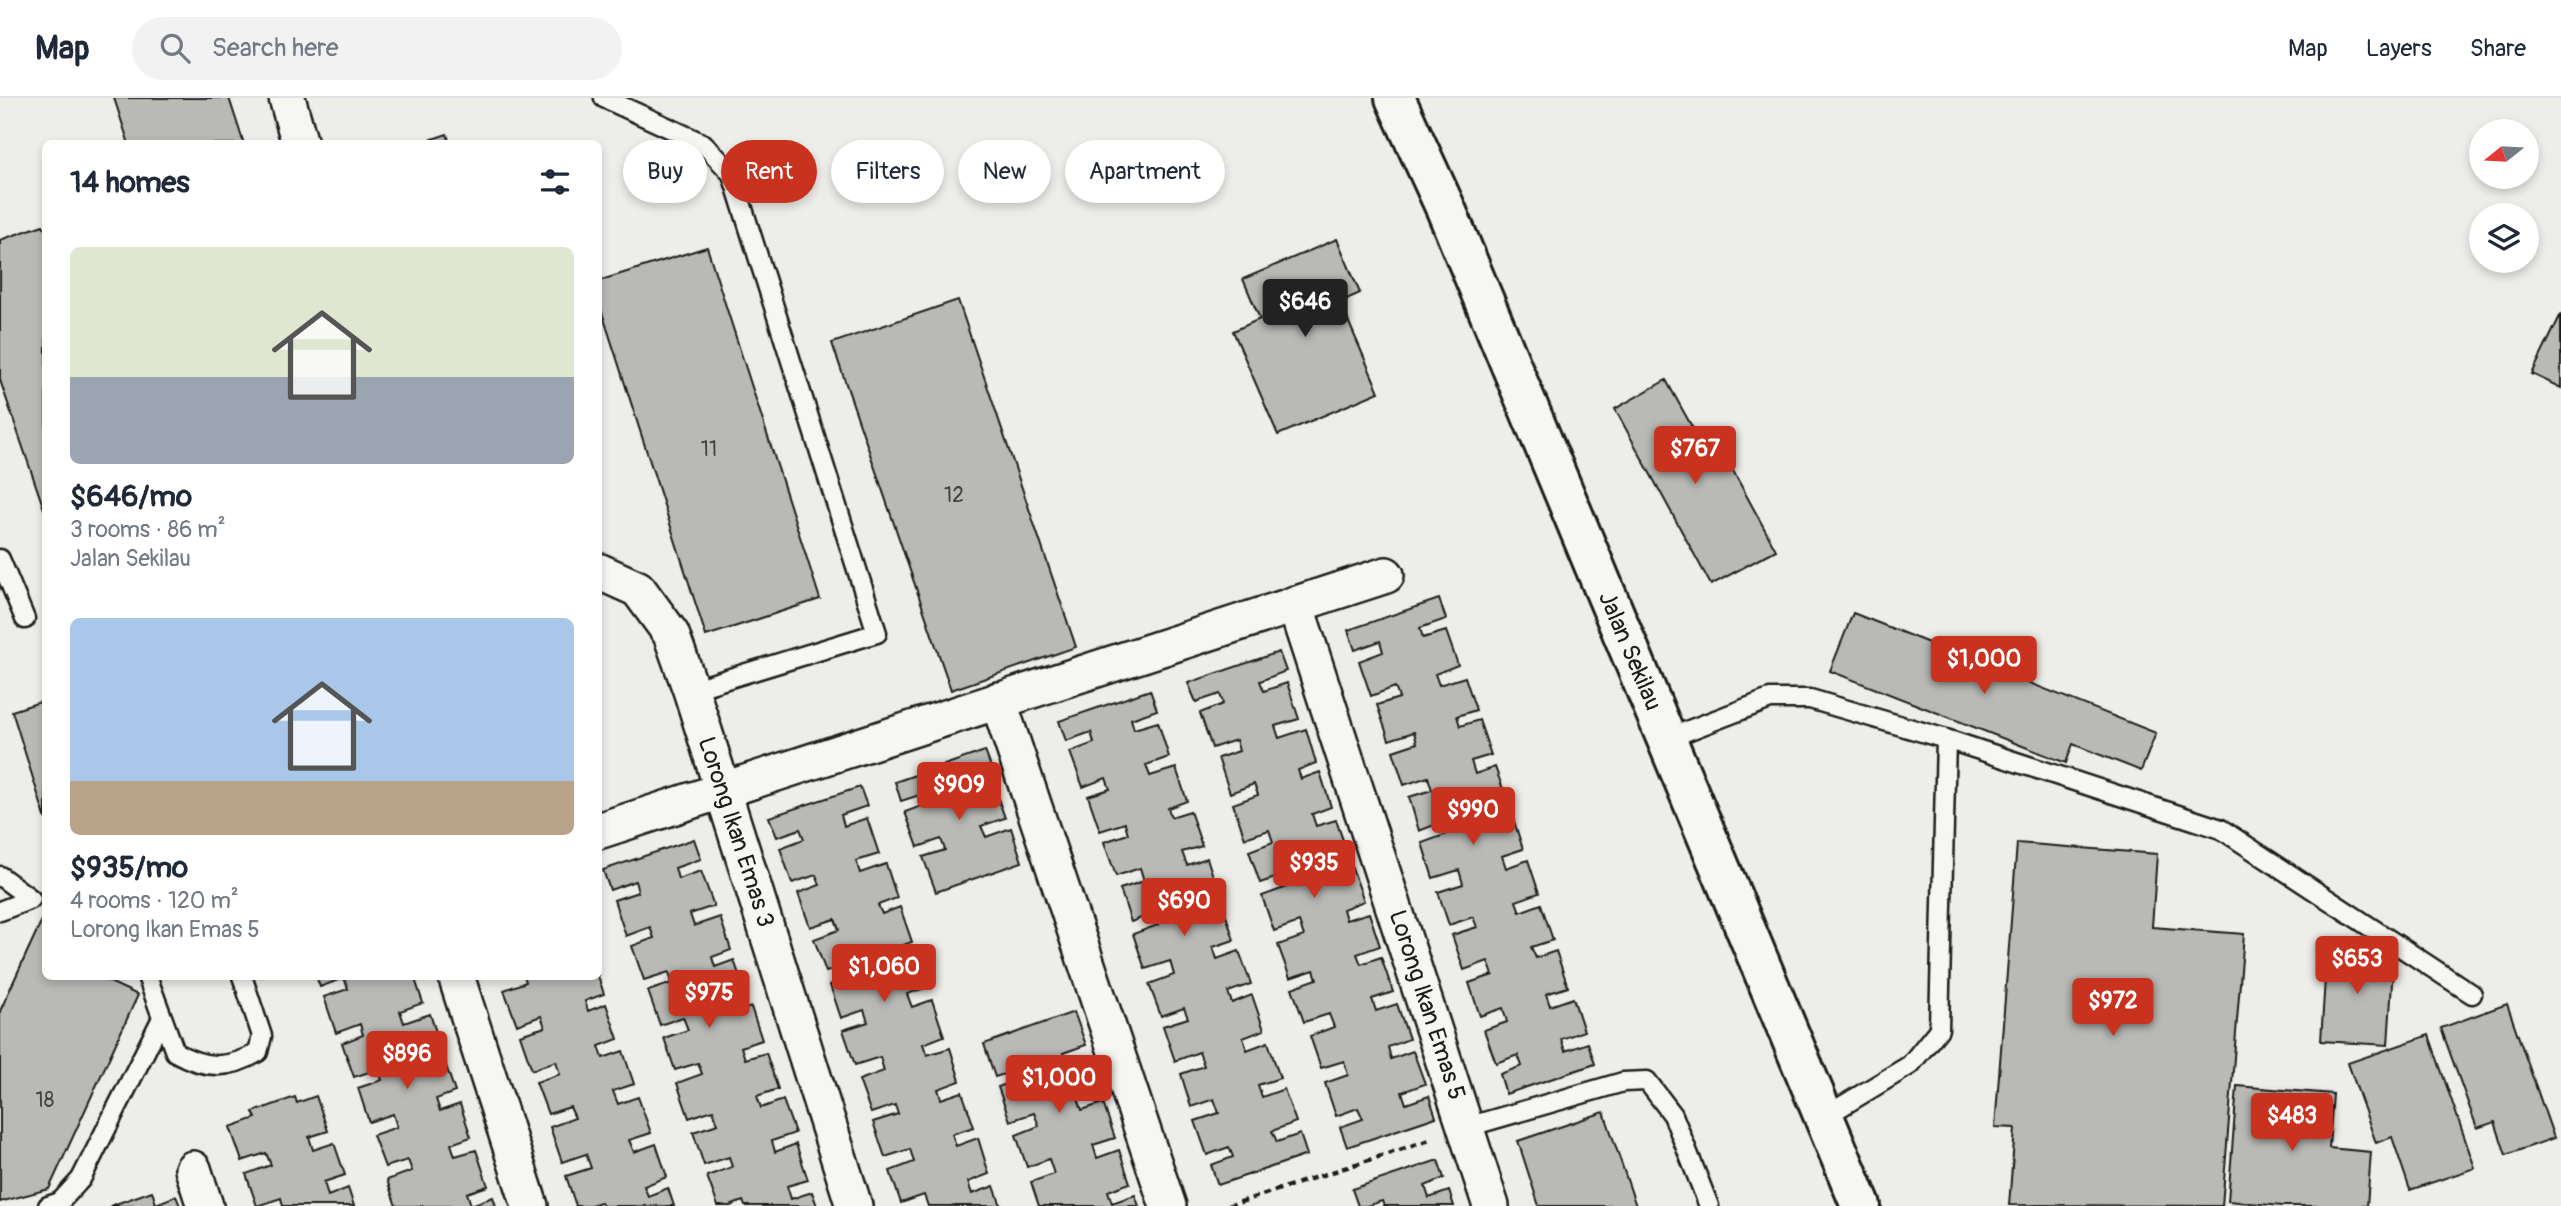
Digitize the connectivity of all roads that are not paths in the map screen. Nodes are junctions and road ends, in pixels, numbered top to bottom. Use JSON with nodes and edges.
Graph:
{"nodes":[{"id":1,"x":287,"y":98,"type":"edge"},
{"id":2,"x":604,"y":98,"type":"edge"},
{"id":3,"x":1395,"y":98,"type":"edge"},
{"id":4,"x":299,"y":140,"type":"edge"},
{"id":5,"x":0,"y":558,"type":"edge"},
{"id":6,"x":602,"y":573,"type":"edge"},
{"id":7,"x":1386,"y":575,"type":"dead end"},
{"id":8,"x":1295,"y":604,"type":"junction"},
{"id":9,"x":25,"y":619,"type":"dead end"},
{"id":10,"x":691,"y":690,"type":"junction"},
{"id":11,"x":998,"y":700,"type":"junction"},
{"id":12,"x":1666,"y":739,"type":"junction"},
{"id":13,"x":1946,"y":739,"type":"junction"},
{"id":14,"x":723,"y":790,"type":"junction"},
{"id":15,"x":602,"y":830,"type":"edge"},
{"id":16,"x":0,"y":876,"type":"edge"},
{"id":17,"x":38,"y":897,"type":"edge"},
{"id":18,"x":0,"y":911,"type":"edge"},
{"id":19,"x":148,"y":980,"type":"edge"},
{"id":20,"x":243,"y":980,"type":"edge"},
{"id":21,"x":457,"y":980,"type":"edge"},
{"id":22,"x":2472,"y":994,"type":"dead end"},
{"id":23,"x":161,"y":1020,"type":"junction"},
{"id":24,"x":1824,"y":1117,"type":"junction"},
{"id":25,"x":1467,"y":1127,"type":"junction"},
{"id":26,"x":192,"y":1169,"type":"dead end"},
{"id":27,"x":48,"y":1206,"type":"edge"},
{"id":28,"x":205,"y":1206,"type":"edge"},
{"id":29,"x":530,"y":1206,"type":"edge"},
{"id":30,"x":854,"y":1206,"type":"edge"},
{"id":31,"x":1168,"y":1206,"type":"edge"},
{"id":32,"x":1491,"y":1206,"type":"edge"},
{"id":33,"x":1709,"y":1206,"type":"edge"},
{"id":34,"x":1861,"y":1206,"type":"edge"}],
"edges":[{"from":1,"to":4,"type":"street"},
{"from":2,"to":10,"type":"lane"},
{"from":3,"to":12,"type":"street","name":"Jalan Sekilau"},
{"from":5,"to":9,"type":"lane"},
{"from":6,"to":10,"type":"street","name":"Lorong Ikan Emas 3"},
{"from":7,"to":8,"type":"street"},
{"from":8,"to":11,"type":"street"},
{"from":8,"to":25,"type":"street","name":"Lorong Ikan Emas 5"},
{"from":10,"to":14,"type":"street","name":"Lorong Ikan Emas 3"},
{"from":11,"to":14,"type":"street"},
{"from":11,"to":31,"type":"street"},
{"from":12,"to":13,"type":"lane"},
{"from":12,"to":24,"type":"street","name":"Jalan Sekilau"},
{"from":13,"to":22,"type":"lane"},
{"from":13,"to":24,"type":"lane"},
{"from":14,"to":15,"type":"street"},
{"from":14,"to":30,"type":"street","name":"Lorong Ikan Emas 3"},
{"from":16,"to":17,"type":"lane"},
{"from":17,"to":18,"type":"lane"},
{"from":19,"to":23,"type":"lane"},
{"from":20,"to":23,"type":"lane"},
{"from":21,"to":29,"type":"street"},
{"from":23,"to":27,"type":"lane"},
{"from":24,"to":34,"type":"street","name":"Jalan Sekilau"},
{"from":25,"to":32,"type":"street","name":"Lorong Ikan Emas 5"},
{"from":25,"to":33,"type":"lane"},
{"from":26,"to":28,"type":"street"}]}
